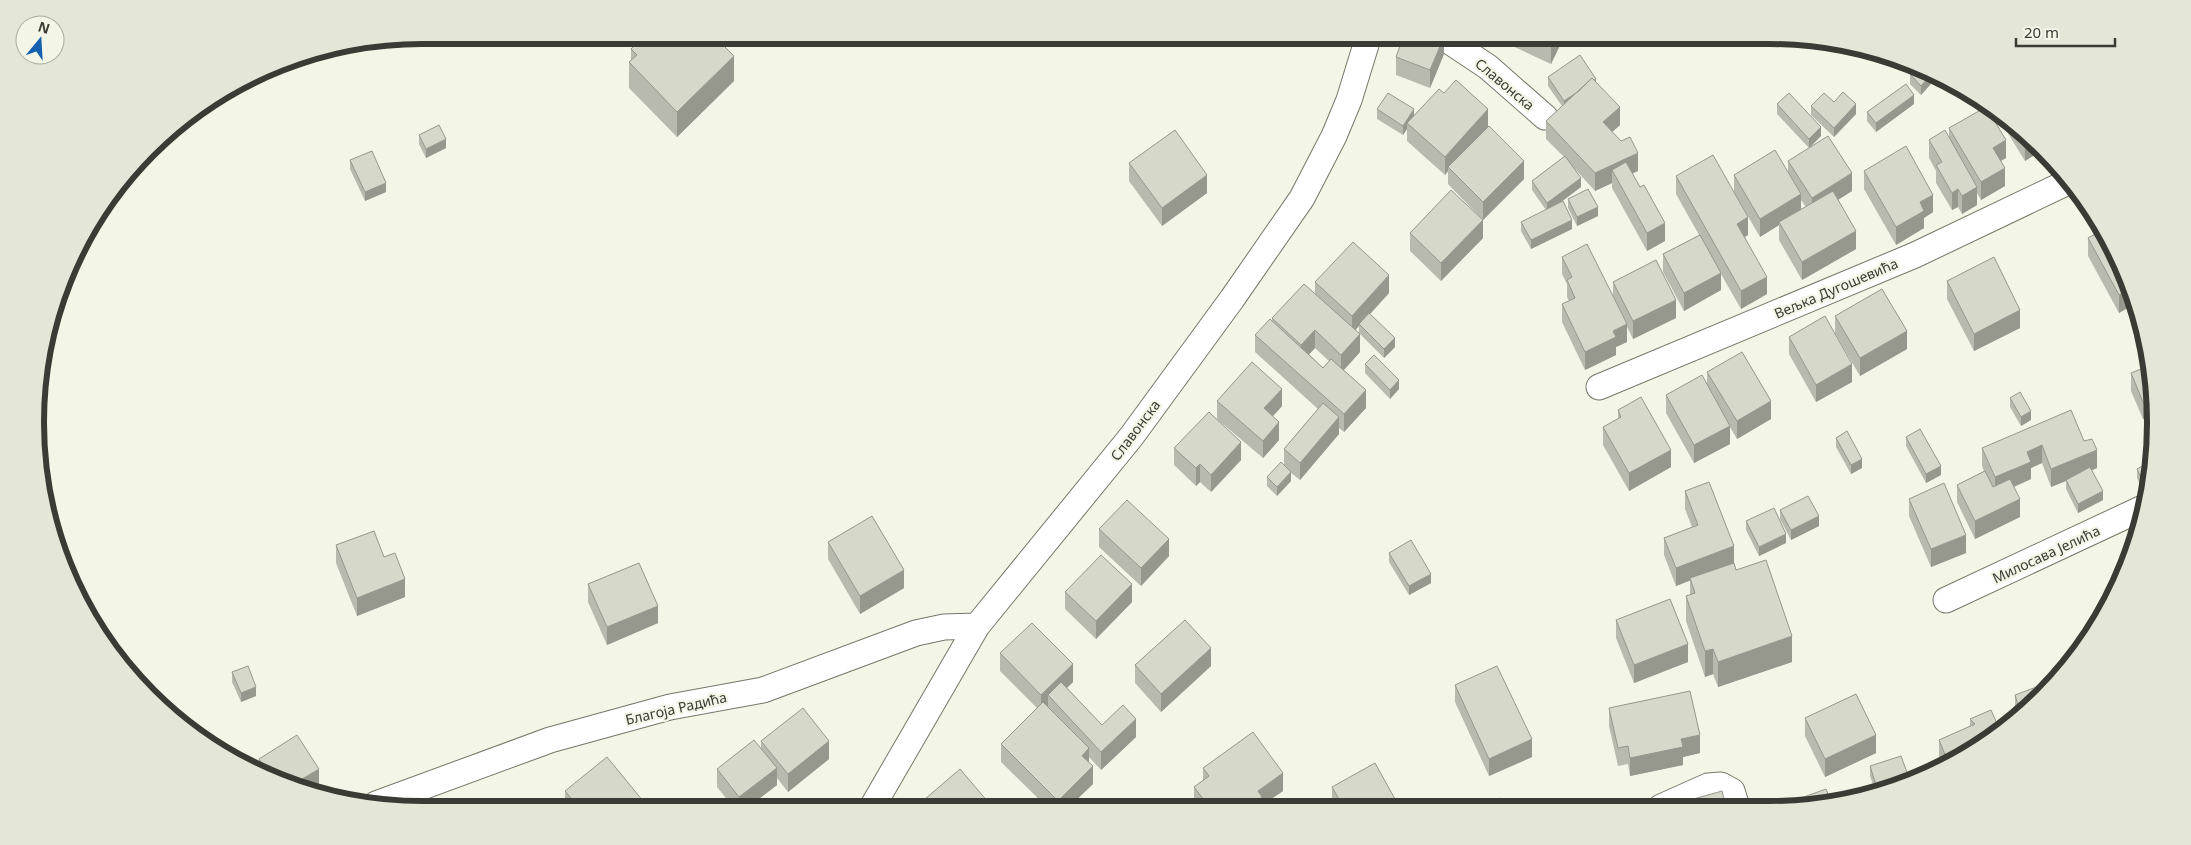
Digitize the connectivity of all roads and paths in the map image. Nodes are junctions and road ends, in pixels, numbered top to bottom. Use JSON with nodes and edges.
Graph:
{"nodes":[{"id":1,"x":1366,"y":44,"type":"edge"},
{"id":2,"x":1454,"y":44,"type":"edge"},
{"id":3,"x":1545,"y":117,"type":"dead end"},
{"id":4,"x":2063,"y":184,"type":"edge"},
{"id":5,"x":1599,"y":387,"type":"dead end"},
{"id":6,"x":2136,"y":511,"type":"edge"},
{"id":7,"x":1946,"y":600,"type":"dead end"},
{"id":8,"x":977,"y":626,"type":"junction"},
{"id":9,"x":389,"y":799,"type":"edge"},
{"id":10,"x":876,"y":801,"type":"edge"},
{"id":11,"x":1674,"y":801,"type":"edge"},
{"id":12,"x":1735,"y":801,"type":"edge"}],
"edges":[{"from":1,"to":8,"type":"street","name":"Славонска"},
{"from":2,"to":3,"type":"street","name":"Славонска"},
{"from":4,"to":5,"type":"street","name":"Вељка Дугошевића"},
{"from":6,"to":7,"type":"street","name":"Милосава Јелића"},
{"from":8,"to":9,"type":"street","name":"Благоја Радића"},
{"from":8,"to":10,"type":"street","name":"Славонска"},
{"from":11,"to":12,"type":"street"}]}
